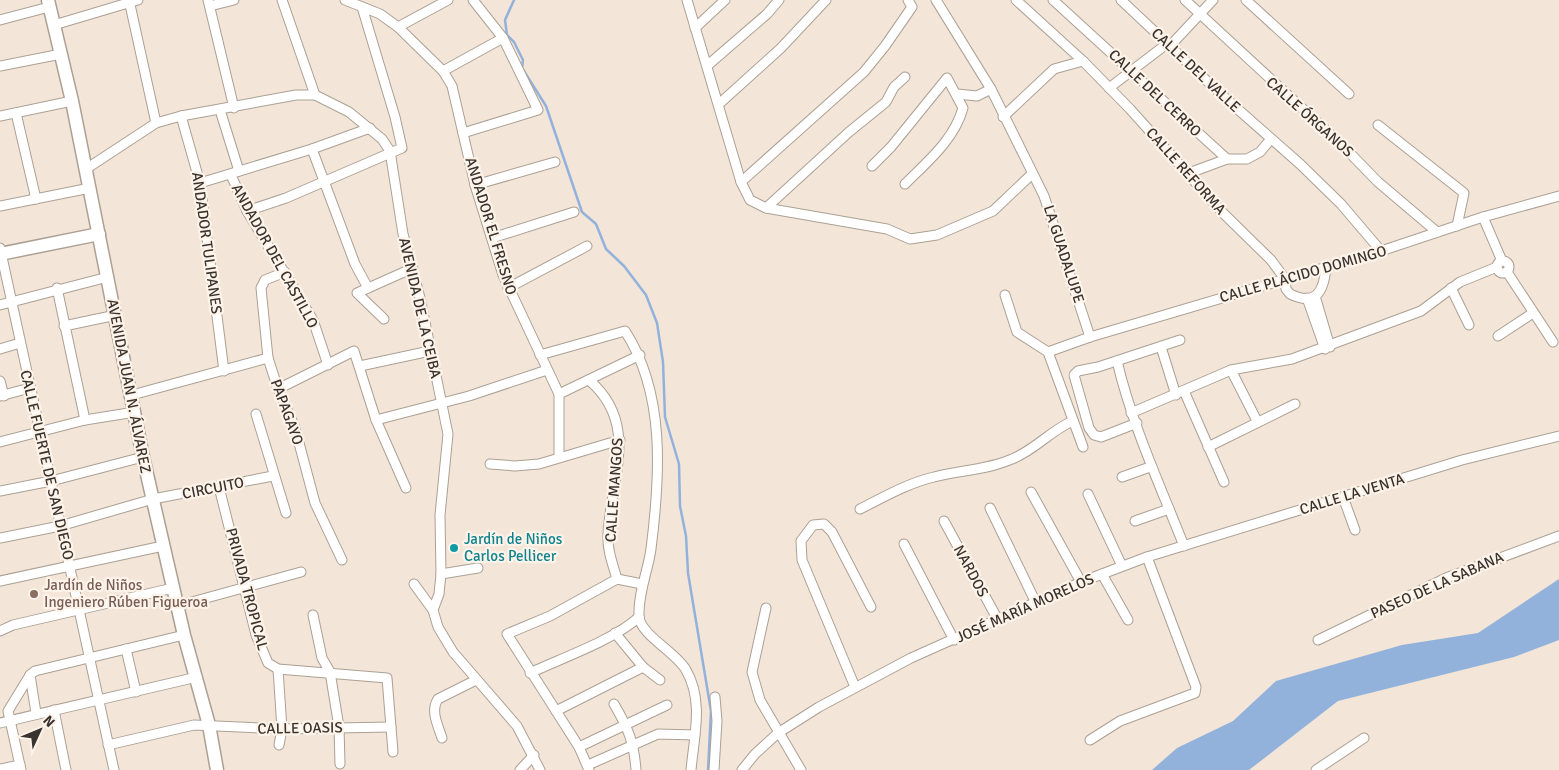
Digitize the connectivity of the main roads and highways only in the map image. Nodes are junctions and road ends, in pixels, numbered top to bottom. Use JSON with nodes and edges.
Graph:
{"nodes":[{"id":1,"x":49,"y":4,"type":"edge"},
{"id":2,"x":99,"y":234,"type":"junction"},
{"id":3,"x":0,"y":252,"type":"edge"},
{"id":4,"x":217,"y":770,"type":"edge"}],
"edges":[{"from":1,"to":2,"type":"main road","name":"AVENIDA JUAN N. ÁLVAREZ"},
{"from":2,"to":3,"type":"main road"},
{"from":2,"to":4,"type":"main road","name":"AVENIDA JUAN N. ÁLVAREZ"}]}
